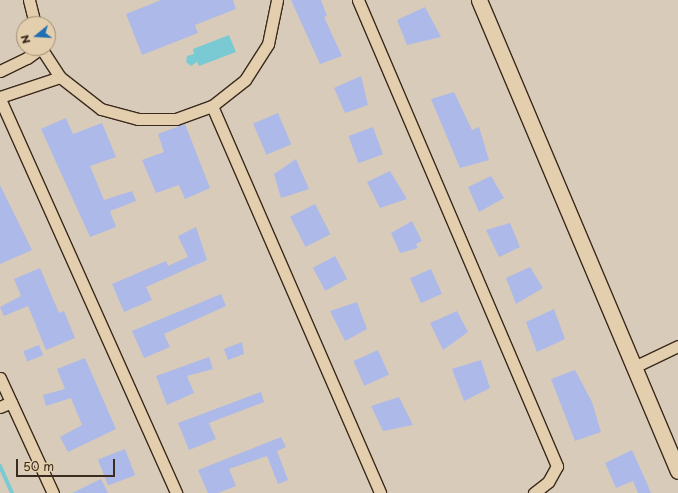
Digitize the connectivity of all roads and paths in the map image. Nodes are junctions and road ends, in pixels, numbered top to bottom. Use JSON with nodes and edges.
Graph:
{"nodes":[{"id":1,"x":29,"y":0,"type":"edge"},
{"id":2,"x":277,"y":0,"type":"edge"},
{"id":3,"x":358,"y":0,"type":"edge"},
{"id":4,"x":479,"y":0,"type":"edge"},
{"id":5,"x":33,"y":16,"type":"edge"},
{"id":6,"x":30,"y":56,"type":"edge"},
{"id":7,"x":46,"y":56,"type":"edge"},
{"id":8,"x":0,"y":71,"type":"edge"},
{"id":9,"x":60,"y":77,"type":"junction"},
{"id":10,"x":0,"y":98,"type":"edge"},
{"id":11,"x":212,"y":106,"type":"junction"},
{"id":12,"x":678,"y":346,"type":"edge"},
{"id":13,"x":634,"y":367,"type":"junction"},
{"id":14,"x":0,"y":378,"type":"edge"},
{"id":15,"x":10,"y":402,"type":"junction"},
{"id":16,"x":0,"y":407,"type":"edge"},
{"id":17,"x":678,"y":471,"type":"edge"},
{"id":18,"x":53,"y":493,"type":"edge"},
{"id":19,"x":176,"y":493,"type":"edge"},
{"id":20,"x":380,"y":493,"type":"edge"},
{"id":21,"x":534,"y":493,"type":"edge"}],
"edges":[{"from":1,"to":5,"type":"street"},
{"from":2,"to":11,"type":"street"},
{"from":3,"to":21,"type":"street"},
{"from":4,"to":13,"type":"street"},
{"from":6,"to":8,"type":"street"},
{"from":7,"to":9,"type":"street"},
{"from":9,"to":10,"type":"street"},
{"from":9,"to":11,"type":"street"},
{"from":10,"to":19,"type":"street"},
{"from":11,"to":20,"type":"street"},
{"from":12,"to":13,"type":"street"},
{"from":13,"to":17,"type":"street"},
{"from":14,"to":15,"type":"street"},
{"from":15,"to":16,"type":"street"},
{"from":15,"to":18,"type":"street"}]}
